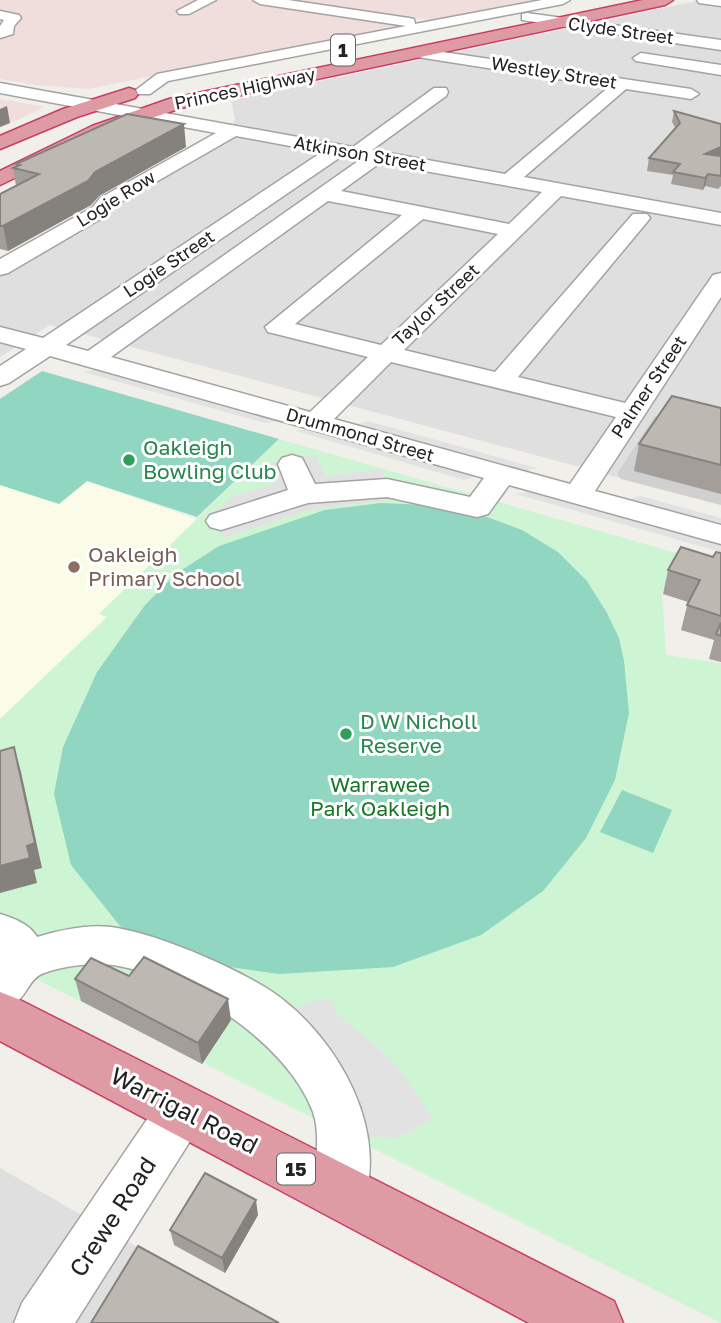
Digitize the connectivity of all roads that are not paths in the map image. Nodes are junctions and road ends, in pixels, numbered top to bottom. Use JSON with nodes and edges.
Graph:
{"nodes":[{"id":1,"x":12,"y":0,"type":"edge"},
{"id":2,"x":209,"y":0,"type":"edge"},
{"id":3,"x":260,"y":0,"type":"edge"},
{"id":4,"x":594,"y":0,"type":"edge"},
{"id":5,"x":665,"y":0,"type":"edge"},
{"id":6,"x":704,"y":0,"type":"edge"},
{"id":7,"x":281,"y":1,"type":"edge"},
{"id":8,"x":566,"y":2,"type":"edge"},
{"id":9,"x":721,"y":2,"type":"edge"},
{"id":10,"x":0,"y":5,"type":"edge"},
{"id":11,"x":184,"y":11,"type":"dead end"},
{"id":12,"x":0,"y":15,"type":"edge"},
{"id":13,"x":520,"y":15,"type":"junction"},
{"id":14,"x":560,"y":22,"type":"junction"},
{"id":15,"x":697,"y":24,"type":"dead end"},
{"id":16,"x":440,"y":28,"type":"junction"},
{"id":17,"x":4,"y":33,"type":"edge"},
{"id":18,"x":293,"y":34,"type":"dead end"},
{"id":19,"x":649,"y":35,"type":"junction"},
{"id":20,"x":610,"y":43,"type":"dead end"},
{"id":21,"x":721,"y":45,"type":"edge"},
{"id":22,"x":324,"y":47,"type":"junction"},
{"id":23,"x":416,"y":53,"type":"junction"},
{"id":24,"x":625,"y":56,"type":"dead end"},
{"id":25,"x":721,"y":70,"type":"edge"},
{"id":26,"x":622,"y":84,"type":"junction"},
{"id":27,"x":0,"y":88,"type":"edge"},
{"id":28,"x":144,"y":90,"type":"junction"},
{"id":29,"x":439,"y":92,"type":"dead end"},
{"id":30,"x":28,"y":93,"type":"junction"},
{"id":31,"x":691,"y":94,"type":"dead end"},
{"id":32,"x":210,"y":95,"type":"junction"},
{"id":33,"x":64,"y":100,"type":"junction"},
{"id":34,"x":183,"y":101,"type":"junction"},
{"id":35,"x":123,"y":103,"type":"junction"},
{"id":36,"x":92,"y":105,"type":"junction"},
{"id":37,"x":142,"y":114,"type":"junction"},
{"id":38,"x":196,"y":124,"type":"junction"},
{"id":39,"x":232,"y":131,"type":"junction"},
{"id":40,"x":0,"y":143,"type":"edge"},
{"id":41,"x":357,"y":153,"type":"junction"},
{"id":42,"x":0,"y":179,"type":"edge"},
{"id":43,"x":509,"y":180,"type":"junction"},
{"id":44,"x":557,"y":189,"type":"junction"},
{"id":45,"x":324,"y":194,"type":"junction"},
{"id":46,"x":419,"y":212,"type":"junction"},
{"id":47,"x":640,"y":218,"type":"dead end"},
{"id":48,"x":721,"y":219,"type":"edge"},
{"id":49,"x":515,"y":231,"type":"junction"},
{"id":50,"x":0,"y":268,"type":"edge"},
{"id":51,"x":721,"y":280,"type":"edge"},
{"id":52,"x":0,"y":334,"type":"edge"},
{"id":53,"x":46,"y":347,"type":"junction"},
{"id":54,"x":386,"y":353,"type":"junction"},
{"id":55,"x":91,"y":360,"type":"junction"},
{"id":56,"x":0,"y":379,"type":"edge"},
{"id":57,"x":501,"y":381,"type":"junction"},
{"id":58,"x":632,"y":413,"type":"junction"},
{"id":59,"x":315,"y":422,"type":"junction"},
{"id":60,"x":292,"y":464,"type":"dead end"},
{"id":61,"x":502,"y":474,"type":"junction"},
{"id":62,"x":305,"y":494,"type":"junction"},
{"id":63,"x":577,"y":495,"type":"junction"},
{"id":64,"x":221,"y":520,"type":"dead end"},
{"id":65,"x":721,"y":535,"type":"edge"},
{"id":66,"x":7,"y":961,"type":"edge"},
{"id":67,"x":0,"y":1015,"type":"edge"},
{"id":68,"x":182,"y":1110,"type":"junction"},
{"id":69,"x":342,"y":1193,"type":"junction"},
{"id":70,"x":42,"y":1323,"type":"edge"},
{"id":71,"x":592,"y":1323,"type":"edge"}],
"edges":[{"from":1,"to":10,"type":"street"},
{"from":2,"to":11,"type":"street"},
{"from":3,"to":7,"type":"street"},
{"from":4,"to":8,"type":"highway","name":"Princes Highway","number":"1"},
{"from":5,"to":14,"type":"highway","name":"Princes Highway","number":"1"},
{"from":6,"to":9,"type":"street"},
{"from":7,"to":16,"type":"street"},
{"from":8,"to":13,"type":"highway","name":"Princes Highway","number":"1"},
{"from":8,"to":16,"type":"street"},
{"from":12,"to":17,"type":"street"},
{"from":13,"to":14,"type":"street","name":"Clyde Street"},
{"from":13,"to":16,"type":"highway","name":"Princes Highway","number":"1"},
{"from":14,"to":19,"type":"street","name":"Clyde Street"},
{"from":14,"to":23,"type":"highway","name":"Princes Highway","number":"1"},
{"from":15,"to":19,"type":"street"},
{"from":16,"to":22,"type":"street"},
{"from":16,"to":28,"type":"highway","name":"Princes Highway","number":"1"},
{"from":18,"to":22,"type":"street"},
{"from":19,"to":20,"type":"street"},
{"from":19,"to":21,"type":"street","name":"Clyde Street"},
{"from":22,"to":28,"type":"street"},
{"from":23,"to":26,"type":"street","name":"Westley Street"},
{"from":23,"to":32,"type":"highway","name":"Princes Highway","number":"1"},
{"from":24,"to":25,"type":"street"},
{"from":26,"to":31,"type":"street","name":"Westley Street"},
{"from":26,"to":43,"type":"street"},
{"from":27,"to":30,"type":"street","name":"Atkinson Street"},
{"from":28,"to":35,"type":"highway","name":"Princes Highway","number":"1"},
{"from":29,"to":41,"type":"street"},
{"from":30,"to":33,"type":"street","name":"Atkinson Street"},
{"from":30,"to":35,"type":"street"},
{"from":32,"to":34,"type":"highway","name":"Princes Highway","number":"1"},
{"from":32,"to":38,"type":"street"},
{"from":33,"to":36,"type":"street","name":"Atkinson Street"},
{"from":33,"to":40,"type":"street"},
{"from":34,"to":35,"type":"highway"},
{"from":34,"to":37,"type":"highway","name":"Princes Highway","number":"1"},
{"from":35,"to":36,"type":"street","name":"Atkinson Street"},
{"from":35,"to":37,"type":"street","name":"Atkinson Street"},
{"from":36,"to":40,"type":"highway"},
{"from":37,"to":38,"type":"street","name":"Atkinson Street"},
{"from":37,"to":42,"type":"highway","name":"Princes Highway","number":"1"},
{"from":38,"to":39,"type":"street","name":"Atkinson Street"},
{"from":39,"to":41,"type":"street","name":"Atkinson Street"},
{"from":39,"to":50,"type":"street","name":"Logie Row"},
{"from":41,"to":43,"type":"street","name":"Atkinson Street"},
{"from":41,"to":45,"type":"street","name":"Logie Street"},
{"from":41,"to":53,"type":"street","name":"Logie Street"},
{"from":43,"to":44,"type":"street","name":"Atkinson Street"},
{"from":44,"to":48,"type":"street","name":"Atkinson Street"},
{"from":44,"to":49,"type":"street","name":"Taylor Street"},
{"from":45,"to":46,"type":"street"},
{"from":45,"to":55,"type":"street","name":"Logie Street"},
{"from":46,"to":49,"type":"street"},
{"from":46,"to":54,"type":"street"},
{"from":47,"to":57,"type":"street"},
{"from":49,"to":54,"type":"street","name":"Taylor Street"},
{"from":51,"to":58,"type":"street","name":"Palmer Street"},
{"from":52,"to":53,"type":"street","name":"Drummond Street"},
{"from":53,"to":55,"type":"street","name":"Drummond Street"},
{"from":53,"to":56,"type":"street","name":"Logie Street"},
{"from":54,"to":57,"type":"street"},
{"from":54,"to":59,"type":"street","name":"Taylor Street"},
{"from":55,"to":59,"type":"street","name":"Drummond Street"},
{"from":57,"to":58,"type":"street"},
{"from":58,"to":63,"type":"street","name":"Palmer Street"},
{"from":59,"to":61,"type":"street","name":"Drummond Street"},
{"from":60,"to":62,"type":"street"},
{"from":61,"to":62,"type":"street"},
{"from":61,"to":63,"type":"street","name":"Drummond Street"},
{"from":62,"to":64,"type":"street"},
{"from":63,"to":65,"type":"street","name":"Drummond Street"},
{"from":66,"to":69,"type":"street"},
{"from":67,"to":68,"type":"highway","name":"Warrigal Road","number":"15"},
{"from":68,"to":69,"type":"highway","name":"Warrigal Road","number":"15"},
{"from":68,"to":70,"type":"street","name":"Crewe Road"},
{"from":69,"to":71,"type":"highway","name":"Warrigal Road","number":"15"}]}
